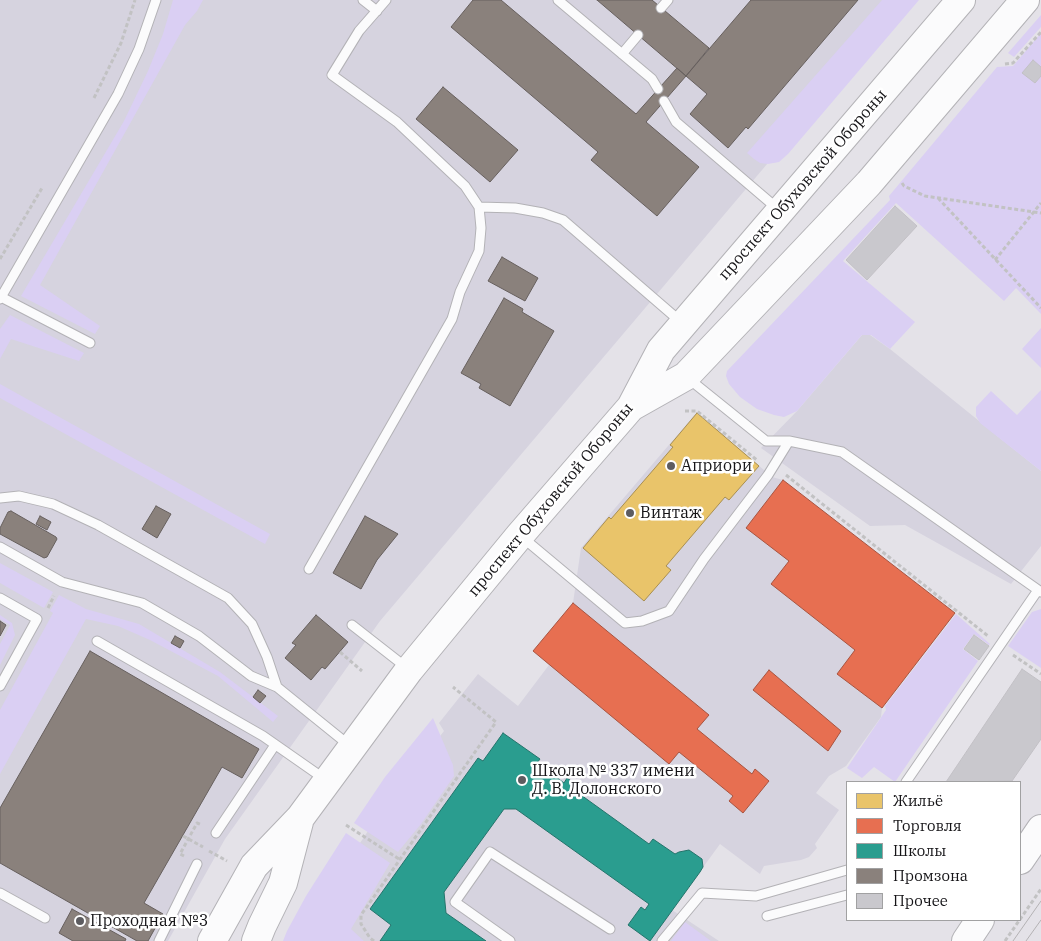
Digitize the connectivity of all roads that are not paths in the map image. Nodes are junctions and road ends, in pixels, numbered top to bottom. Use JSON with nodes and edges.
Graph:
{"nodes":[{"id":1,"x":156,"y":0,"type":"edge"},
{"id":2,"x":363,"y":0,"type":"edge"},
{"id":3,"x":386,"y":0,"type":"edge"},
{"id":4,"x":558,"y":0,"type":"edge"},
{"id":5,"x":668,"y":0,"type":"edge"},
{"id":6,"x":961,"y":0,"type":"edge"},
{"id":7,"x":1025,"y":0,"type":"edge"},
{"id":8,"x":661,"y":8,"type":"dead end"},
{"id":9,"x":376,"y":11,"type":"junction"},
{"id":10,"x":638,"y":35,"type":"dead end"},
{"id":11,"x":622,"y":54,"type":"junction"},
{"id":12,"x":658,"y":89,"type":"dead end"},
{"id":13,"x":664,"y":101,"type":"dead end"},
{"id":14,"x":479,"y":207,"type":"junction"},
{"id":15,"x":781,"y":212,"type":"junction"},
{"id":16,"x":1,"y":298,"type":"edge"},
{"id":17,"x":684,"y":324,"type":"junction"},
{"id":18,"x":90,"y":343,"type":"dead end"},
{"id":19,"x":686,"y":376,"type":"junction"},
{"id":20,"x":631,"y":407,"type":"junction"},
{"id":21,"x":789,"y":441,"type":"junction"},
{"id":22,"x":0,"y":498,"type":"edge"},
{"id":23,"x":520,"y":535,"type":"junction"},
{"id":24,"x":0,"y":547,"type":"edge"},
{"id":25,"x":309,"y":569,"type":"dead end"},
{"id":26,"x":1040,"y":591,"type":"edge"},
{"id":27,"x":0,"y":598,"type":"edge"},
{"id":28,"x":352,"y":625,"type":"dead end"},
{"id":29,"x":97,"y":640,"type":"dead end"},
{"id":30,"x":409,"y":670,"type":"junction"},
{"id":31,"x":0,"y":686,"type":"edge"},
{"id":32,"x":277,"y":687,"type":"junction"},
{"id":33,"x":275,"y":745,"type":"junction"},
{"id":34,"x":351,"y":746,"type":"junction"},
{"id":35,"x":326,"y":780,"type":"junction"},
{"id":36,"x":907,"y":781,"type":"edge"},
{"id":37,"x":300,"y":818,"type":"junction"},
{"id":38,"x":1041,"y":829,"type":"edge"},
{"id":39,"x":216,"y":833,"type":"road end"},
{"id":40,"x":1021,"y":859,"type":"edge"},
{"id":41,"x":198,"y":864,"type":"road end"},
{"id":42,"x":846,"y":870,"type":"edge"},
{"id":43,"x":0,"y":893,"type":"edge"},
{"id":44,"x":846,"y":896,"type":"edge"},
{"id":45,"x":767,"y":916,"type":"dead end"},
{"id":46,"x":45,"y":918,"type":"dead end"},
{"id":47,"x":610,"y":929,"type":"dead end"},
{"id":48,"x":159,"y":941,"type":"edge"},
{"id":49,"x":212,"y":941,"type":"edge"},
{"id":50,"x":256,"y":941,"type":"edge"},
{"id":51,"x":510,"y":941,"type":"edge"},
{"id":52,"x":662,"y":941,"type":"edge"}],
"edges":[{"from":1,"to":16,"type":"lane"},
{"from":2,"to":9,"type":"lane"},
{"from":3,"to":9,"type":"lane"},
{"from":4,"to":11,"type":"lane"},
{"from":5,"to":8,"type":"lane"},
{"from":6,"to":15,"type":"main road","name":"проспект Обуховской Обороны"},
{"from":7,"to":19,"type":"main road"},
{"from":9,"to":14,"type":"lane"},
{"from":10,"to":11,"type":"lane"},
{"from":11,"to":12,"type":"lane"},
{"from":13,"to":15,"type":"lane"},
{"from":14,"to":17,"type":"lane"},
{"from":14,"to":25,"type":"lane"},
{"from":15,"to":17,"type":"main road","name":"проспект Обуховской Обороны"},
{"from":16,"to":18,"type":"lane"},
{"from":17,"to":20,"type":"main road","name":"проспект Обуховской Обороны"},
{"from":19,"to":20,"type":"main road"},
{"from":19,"to":21,"type":"lane"},
{"from":20,"to":23,"type":"main road","name":"проспект Обуховской Обороны"},
{"from":21,"to":23,"type":"lane"},
{"from":21,"to":26,"type":"lane"},
{"from":22,"to":32,"type":"lane"},
{"from":23,"to":30,"type":"main road","name":"проспект Обуховской Обороны"},
{"from":24,"to":32,"type":"lane"},
{"from":26,"to":36,"type":"lane"},
{"from":27,"to":31,"type":"lane"},
{"from":28,"to":30,"type":"lane"},
{"from":29,"to":33,"type":"lane"},
{"from":30,"to":34,"type":"main road","name":"проспект Обуховской Обороны"},
{"from":32,"to":34,"type":"lane"},
{"from":33,"to":35,"type":"lane"},
{"from":33,"to":39,"type":"lane"},
{"from":34,"to":35,"type":"main road","name":"проспект Обуховской Обороны"},
{"from":35,"to":37,"type":"main road","name":"проспект Обуховской Обороны"},
{"from":37,"to":49,"type":"main road","name":"проспект Обуховской Обороны"},
{"from":37,"to":50,"type":"main road"},
{"from":38,"to":40,"type":"main road"},
{"from":41,"to":48,"type":"lane"},
{"from":42,"to":52,"type":"lane"},
{"from":43,"to":46,"type":"lane"},
{"from":44,"to":45,"type":"lane"},
{"from":47,"to":51,"type":"lane"}]}
